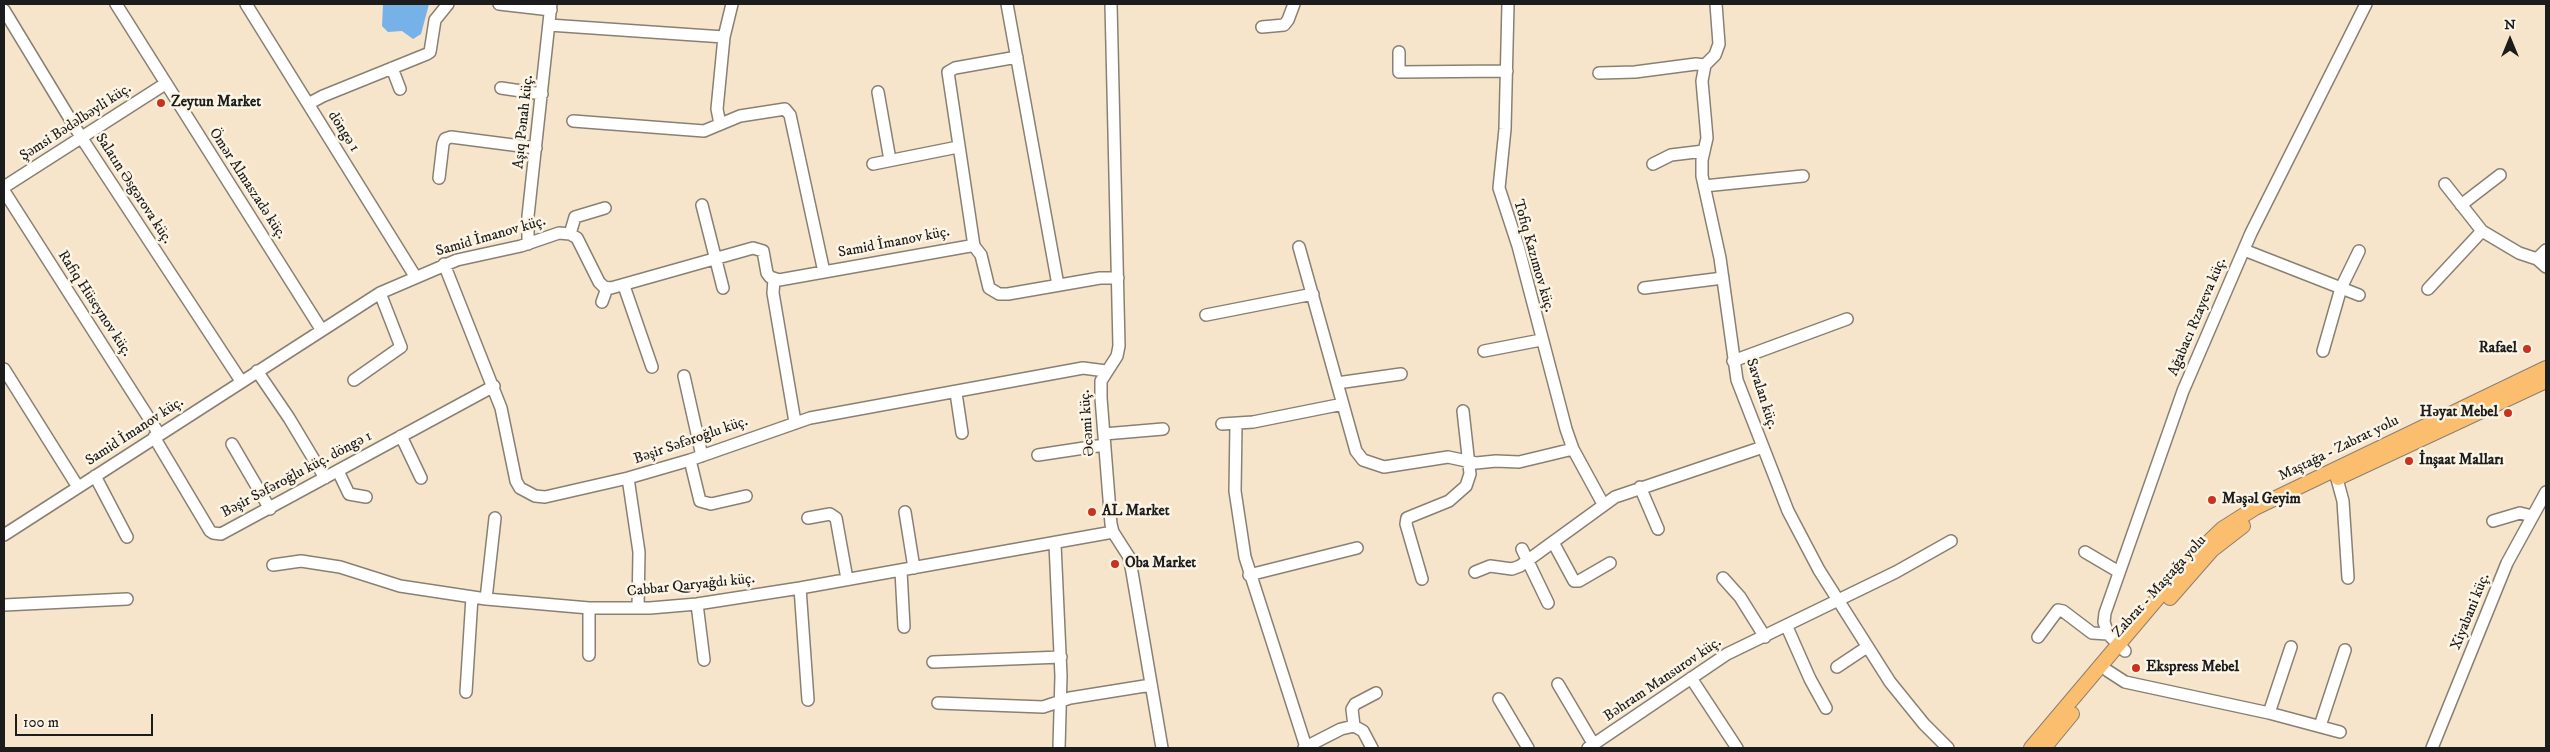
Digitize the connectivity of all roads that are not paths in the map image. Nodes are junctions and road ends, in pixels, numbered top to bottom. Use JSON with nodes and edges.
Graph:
{"nodes":[{"id":1,"x":246,"y":4,"type":"edge"},
{"id":2,"x":448,"y":4,"type":"edge"},
{"id":3,"x":499,"y":4,"type":"edge"},
{"id":4,"x":732,"y":4,"type":"edge"},
{"id":5,"x":1007,"y":4,"type":"edge"},
{"id":6,"x":1111,"y":4,"type":"edge"},
{"id":7,"x":1294,"y":4,"type":"edge"},
{"id":8,"x":1508,"y":4,"type":"edge"},
{"id":9,"x":1716,"y":4,"type":"edge"},
{"id":10,"x":2366,"y":4,"type":"edge"},
{"id":11,"x":121,"y":5,"type":"edge"},
{"id":12,"x":551,"y":7,"type":"edge"},
{"id":13,"x":4,"y":10,"type":"edge"},
{"id":14,"x":549,"y":24,"type":"junction"},
{"id":15,"x":1262,"y":27,"type":"dead end"},
{"id":16,"x":724,"y":37,"type":"junction"},
{"id":17,"x":1399,"y":52,"type":"dead end"},
{"id":18,"x":1017,"y":56,"type":"junction"},
{"id":19,"x":1705,"y":65,"type":"junction"},
{"id":20,"x":392,"y":68,"type":"junction"},
{"id":21,"x":1507,"y":71,"type":"junction"},
{"id":22,"x":1598,"y":73,"type":"dead end"},
{"id":23,"x":165,"y":84,"type":"junction"},
{"id":24,"x":501,"y":88,"type":"dead end"},
{"id":25,"x":400,"y":89,"type":"dead end"},
{"id":26,"x":878,"y":92,"type":"dead end"},
{"id":27,"x":542,"y":94,"type":"junction"},
{"id":28,"x":308,"y":104,"type":"junction"},
{"id":29,"x":573,"y":121,"type":"dead end"},
{"id":30,"x":720,"y":124,"type":"junction"},
{"id":31,"x":82,"y":137,"type":"junction"},
{"id":32,"x":958,"y":147,"type":"junction"},
{"id":33,"x":536,"y":148,"type":"junction"},
{"id":34,"x":1704,"y":151,"type":"junction"},
{"id":35,"x":890,"y":160,"type":"junction"},
{"id":36,"x":873,"y":164,"type":"dead end"},
{"id":37,"x":1653,"y":164,"type":"dead end"},
{"id":38,"x":2500,"y":175,"type":"dead end"},
{"id":39,"x":1803,"y":176,"type":"dead end"},
{"id":40,"x":439,"y":178,"type":"dead end"},
{"id":41,"x":2445,"y":184,"type":"dead end"},
{"id":42,"x":1704,"y":186,"type":"junction"},
{"id":43,"x":4,"y":187,"type":"edge"},
{"id":44,"x":4,"y":191,"type":"edge"},
{"id":45,"x":702,"y":205,"type":"dead end"},
{"id":46,"x":2461,"y":205,"type":"junction"},
{"id":47,"x":604,"y":208,"type":"dead end"},
{"id":48,"x":2482,"y":231,"type":"junction"},
{"id":49,"x":570,"y":234,"type":"junction"},
{"id":50,"x":528,"y":244,"type":"junction"},
{"id":51,"x":974,"y":246,"type":"junction"},
{"id":52,"x":1299,"y":247,"type":"dead end"},
{"id":53,"x":2244,"y":250,"type":"junction"},
{"id":54,"x":2546,"y":250,"type":"edge"},
{"id":55,"x":2359,"y":251,"type":"dead end"},
{"id":56,"x":716,"y":259,"type":"junction"},
{"id":57,"x":2537,"y":259,"type":"junction"},
{"id":58,"x":444,"y":264,"type":"junction"},
{"id":59,"x":2546,"y":267,"type":"edge"},
{"id":60,"x":824,"y":272,"type":"junction"},
{"id":61,"x":416,"y":276,"type":"junction"},
{"id":62,"x":1118,"y":278,"type":"junction"},
{"id":63,"x":1723,"y":278,"type":"junction"},
{"id":64,"x":774,"y":279,"type":"junction"},
{"id":65,"x":1058,"y":285,"type":"junction"},
{"id":66,"x":624,"y":286,"type":"junction"},
{"id":67,"x":607,"y":288,"type":"junction"},
{"id":68,"x":723,"y":288,"type":"dead end"},
{"id":69,"x":1644,"y":288,"type":"dead end"},
{"id":70,"x":2341,"y":288,"type":"junction"},
{"id":71,"x":2428,"y":289,"type":"dead end"},
{"id":72,"x":380,"y":293,"type":"junction"},
{"id":73,"x":1313,"y":294,"type":"junction"},
{"id":74,"x":2359,"y":295,"type":"dead end"},
{"id":75,"x":602,"y":302,"type":"dead end"},
{"id":76,"x":1206,"y":315,"type":"dead end"},
{"id":77,"x":1847,"y":318,"type":"dead end"},
{"id":78,"x":321,"y":329,"type":"junction"},
{"id":79,"x":1541,"y":340,"type":"junction"},
{"id":80,"x":1484,"y":351,"type":"dead end"},
{"id":81,"x":2323,"y":351,"type":"dead end"},
{"id":82,"x":1733,"y":361,"type":"junction"},
{"id":83,"x":652,"y":368,"type":"dead end"},
{"id":84,"x":2546,"y":368,"type":"edge"},
{"id":85,"x":4,"y":370,"type":"edge"},
{"id":86,"x":257,"y":371,"type":"junction"},
{"id":87,"x":1106,"y":371,"type":"junction"},
{"id":88,"x":1401,"y":374,"type":"dead end"},
{"id":89,"x":684,"y":376,"type":"dead end"},
{"id":90,"x":354,"y":380,"type":"dead end"},
{"id":91,"x":2546,"y":380,"type":"edge"},
{"id":92,"x":241,"y":382,"type":"junction"},
{"id":93,"x":1337,"y":384,"type":"junction"},
{"id":94,"x":494,"y":386,"type":"junction"},
{"id":95,"x":956,"y":393,"type":"junction"},
{"id":96,"x":1343,"y":404,"type":"junction"},
{"id":97,"x":1463,"y":411,"type":"dead end"},
{"id":98,"x":795,"y":422,"type":"junction"},
{"id":99,"x":1222,"y":424,"type":"dead end"},
{"id":100,"x":1236,"y":425,"type":"junction"},
{"id":101,"x":1162,"y":429,"type":"dead end"},
{"id":102,"x":962,"y":433,"type":"dead end"},
{"id":103,"x":157,"y":436,"type":"junction"},
{"id":104,"x":401,"y":436,"type":"junction"},
{"id":105,"x":1104,"y":440,"type":"junction"},
{"id":106,"x":232,"y":444,"type":"dead end"},
{"id":107,"x":1763,"y":447,"type":"junction"},
{"id":108,"x":1573,"y":448,"type":"junction"},
{"id":109,"x":1038,"y":455,"type":"dead end"},
{"id":110,"x":702,"y":456,"type":"junction"},
{"id":111,"x":690,"y":460,"type":"junction"},
{"id":112,"x":1469,"y":463,"type":"junction"},
{"id":113,"x":338,"y":471,"type":"junction"},
{"id":114,"x":95,"y":476,"type":"junction"},
{"id":115,"x":325,"y":478,"type":"junction"},
{"id":116,"x":421,"y":478,"type":"dead end"},
{"id":117,"x":628,"y":478,"type":"junction"},
{"id":118,"x":2337,"y":479,"type":"junction"},
{"id":119,"x":78,"y":487,"type":"junction"},
{"id":120,"x":1640,"y":487,"type":"junction"},
{"id":121,"x":2546,"y":492,"type":"edge"},
{"id":122,"x":746,"y":496,"type":"dead end"},
{"id":123,"x":366,"y":497,"type":"dead end"},
{"id":124,"x":1603,"y":504,"type":"junction"},
{"id":125,"x":270,"y":509,"type":"junction"},
{"id":126,"x":905,"y":512,"type":"dead end"},
{"id":127,"x":2532,"y":516,"type":"junction"},
{"id":128,"x":495,"y":518,"type":"dead end"},
{"id":129,"x":808,"y":518,"type":"dead end"},
{"id":130,"x":2493,"y":521,"type":"dead end"},
{"id":131,"x":1658,"y":529,"type":"dead end"},
{"id":132,"x":1113,"y":532,"type":"junction"},
{"id":133,"x":4,"y":535,"type":"edge"},
{"id":134,"x":127,"y":537,"type":"dead end"},
{"id":135,"x":1951,"y":541,"type":"dead end"},
{"id":136,"x":1055,"y":544,"type":"junction"},
{"id":137,"x":1554,"y":544,"type":"junction"},
{"id":138,"x":1357,"y":548,"type":"dead end"},
{"id":139,"x":1522,"y":549,"type":"dead end"},
{"id":140,"x":2085,"y":552,"type":"dead end"},
{"id":141,"x":1529,"y":561,"type":"junction"},
{"id":142,"x":1610,"y":563,"type":"dead end"},
{"id":143,"x":273,"y":565,"type":"dead end"},
{"id":144,"x":914,"y":568,"type":"junction"},
{"id":145,"x":901,"y":571,"type":"junction"},
{"id":146,"x":1475,"y":572,"type":"dead end"},
{"id":147,"x":2119,"y":572,"type":"junction"},
{"id":148,"x":1249,"y":575,"type":"junction"},
{"id":149,"x":1422,"y":578,"type":"dead end"},
{"id":150,"x":1723,"y":578,"type":"dead end"},
{"id":151,"x":2348,"y":578,"type":"dead end"},
{"id":152,"x":847,"y":579,"type":"junction"},
{"id":153,"x":800,"y":588,"type":"junction"},
{"id":154,"x":472,"y":597,"type":"junction"},
{"id":155,"x":127,"y":599,"type":"dead end"},
{"id":156,"x":486,"y":599,"type":"junction"},
{"id":157,"x":1838,"y":601,"type":"junction"},
{"id":158,"x":1548,"y":603,"type":"dead end"},
{"id":159,"x":697,"y":604,"type":"junction"},
{"id":160,"x":4,"y":605,"type":"edge"},
{"id":161,"x":589,"y":608,"type":"junction"},
{"id":162,"x":638,"y":608,"type":"junction"},
{"id":163,"x":904,"y":627,"type":"dead end"},
{"id":164,"x":1787,"y":627,"type":"junction"},
{"id":165,"x":2108,"y":634,"type":"junction"},
{"id":166,"x":1765,"y":638,"type":"junction"},
{"id":167,"x":2038,"y":638,"type":"dead end"},
{"id":168,"x":1867,"y":647,"type":"junction"},
{"id":169,"x":2291,"y":647,"type":"dead end"},
{"id":170,"x":2122,"y":648,"type":"junction"},
{"id":171,"x":2344,"y":650,"type":"dead end"},
{"id":172,"x":589,"y":655,"type":"dead end"},
{"id":173,"x":1061,"y":657,"type":"junction"},
{"id":174,"x":704,"y":660,"type":"dead end"},
{"id":175,"x":933,"y":662,"type":"dead end"},
{"id":176,"x":1837,"y":667,"type":"dead end"},
{"id":177,"x":2108,"y":672,"type":"junction"},
{"id":178,"x":1691,"y":678,"type":"junction"},
{"id":179,"x":1558,"y":684,"type":"dead end"},
{"id":180,"x":1151,"y":685,"type":"junction"},
{"id":181,"x":466,"y":692,"type":"dead end"},
{"id":182,"x":1376,"y":693,"type":"dead end"},
{"id":183,"x":1499,"y":699,"type":"dead end"},
{"id":184,"x":808,"y":700,"type":"dead end"},
{"id":185,"x":1060,"y":700,"type":"junction"},
{"id":186,"x":938,"y":703,"type":"dead end"},
{"id":187,"x":1826,"y":708,"type":"dead end"},
{"id":188,"x":2269,"y":713,"type":"junction"},
{"id":189,"x":1354,"y":726,"type":"junction"},
{"id":190,"x":2320,"y":726,"type":"junction"},
{"id":191,"x":2340,"y":732,"type":"dead end"},
{"id":192,"x":1591,"y":747,"type":"edge"},
{"id":193,"x":1945,"y":747,"type":"edge"},
{"id":194,"x":1059,"y":748,"type":"edge"},
{"id":195,"x":1162,"y":748,"type":"edge"},
{"id":196,"x":1305,"y":748,"type":"edge"},
{"id":197,"x":1372,"y":748,"type":"edge"},
{"id":198,"x":1528,"y":748,"type":"edge"},
{"id":199,"x":1737,"y":748,"type":"edge"},
{"id":200,"x":2031,"y":748,"type":"edge"},
{"id":201,"x":2044,"y":748,"type":"edge"},
{"id":202,"x":2432,"y":748,"type":"edge"}],
"edges":[{"from":1,"to":28,"type":"street","name":"döngə 1"},
{"from":2,"to":20,"type":"street"},
{"from":3,"to":12,"type":"street"},
{"from":4,"to":16,"type":"street"},
{"from":5,"to":18,"type":"street"},
{"from":6,"to":62,"type":"street","name":"Əcəmi küç."},
{"from":7,"to":15,"type":"street"},
{"from":8,"to":21,"type":"street","name":"Tofiq Kazımov küç."},
{"from":9,"to":19,"type":"street"},
{"from":10,"to":53,"type":"street","name":"Ağabacı Rzayeva küç."},
{"from":11,"to":23,"type":"street","name":"Ömər Almaszadə küç."},
{"from":12,"to":14,"type":"street","name":"Aşıq Pənah küç."},
{"from":13,"to":31,"type":"street","name":"Salatın Əsgərova küç."},
{"from":14,"to":16,"type":"street"},
{"from":14,"to":27,"type":"street","name":"Aşıq Pənah küç."},
{"from":16,"to":30,"type":"street"},
{"from":17,"to":21,"type":"street"},
{"from":18,"to":32,"type":"street"},
{"from":18,"to":65,"type":"street"},
{"from":19,"to":22,"type":"street"},
{"from":19,"to":34,"type":"street","name":"Savalan küç."},
{"from":20,"to":25,"type":"street"},
{"from":20,"to":28,"type":"street"},
{"from":21,"to":79,"type":"street","name":"Tofiq Kazımov küç."},
{"from":23,"to":31,"type":"street","name":"Şəmsi Bədəlbəyli küç."},
{"from":23,"to":78,"type":"street","name":"Ömər Almaszadə küç."},
{"from":24,"to":27,"type":"street"},
{"from":26,"to":35,"type":"street"},
{"from":27,"to":33,"type":"street","name":"Aşıq Pənah küç."},
{"from":28,"to":61,"type":"street","name":"döngə 1"},
{"from":29,"to":30,"type":"street"},
{"from":30,"to":60,"type":"street"},
{"from":31,"to":43,"type":"street","name":"Şəmsi Bədəlbəyli küç."},
{"from":31,"to":92,"type":"street","name":"Salatın Əsgərova küç."},
{"from":32,"to":35,"type":"street"},
{"from":32,"to":51,"type":"street"},
{"from":33,"to":40,"type":"street"},
{"from":33,"to":50,"type":"street","name":"Aşıq Pənah küç."},
{"from":34,"to":37,"type":"street"},
{"from":34,"to":42,"type":"street","name":"Savalan küç."},
{"from":35,"to":36,"type":"street"},
{"from":38,"to":46,"type":"street"},
{"from":39,"to":42,"type":"street"},
{"from":41,"to":46,"type":"street"},
{"from":42,"to":63,"type":"street","name":"Savalan küç."},
{"from":44,"to":103,"type":"street","name":"Rafiq Hüseynov küç."},
{"from":45,"to":56,"type":"street"},
{"from":46,"to":48,"type":"street"},
{"from":47,"to":49,"type":"street"},
{"from":48,"to":57,"type":"street"},
{"from":48,"to":71,"type":"street"},
{"from":49,"to":50,"type":"street","name":"Samid İmanov küç."},
{"from":49,"to":67,"type":"street","name":"Samid İmanov küç."},
{"from":50,"to":58,"type":"street","name":"Samid İmanov küç."},
{"from":51,"to":60,"type":"street","name":"Samid İmanov küç."},
{"from":51,"to":65,"type":"street"},
{"from":52,"to":73,"type":"street"},
{"from":53,"to":70,"type":"street"},
{"from":53,"to":147,"type":"street","name":"Ağabacı Rzayeva küç."},
{"from":54,"to":57,"type":"street"},
{"from":55,"to":70,"type":"street"},
{"from":56,"to":64,"type":"street"},
{"from":56,"to":66,"type":"street"},
{"from":56,"to":68,"type":"street"},
{"from":57,"to":59,"type":"street"},
{"from":58,"to":61,"type":"street","name":"Samid İmanov küç."},
{"from":58,"to":94,"type":"street","name":"Bəşir Səfəroğlu küç."},
{"from":60,"to":64,"type":"street","name":"Samid İmanov küç."},
{"from":61,"to":72,"type":"street","name":"Samid İmanov küç."},
{"from":62,"to":65,"type":"street"},
{"from":62,"to":87,"type":"street","name":"Əcəmi küç."},
{"from":63,"to":69,"type":"street"},
{"from":63,"to":82,"type":"street","name":"Savalan küç."},
{"from":64,"to":98,"type":"street"},
{"from":66,"to":67,"type":"street"},
{"from":66,"to":83,"type":"street"},
{"from":67,"to":75,"type":"street"},
{"from":70,"to":74,"type":"street"},
{"from":70,"to":81,"type":"street"},
{"from":72,"to":78,"type":"street","name":"Samid İmanov küç."},
{"from":72,"to":90,"type":"street"},
{"from":73,"to":76,"type":"street"},
{"from":73,"to":93,"type":"street"},
{"from":77,"to":82,"type":"street"},
{"from":78,"to":86,"type":"street","name":"Samid İmanov küç."},
{"from":79,"to":80,"type":"street"},
{"from":79,"to":108,"type":"street","name":"Tofiq Kazımov küç."},
{"from":82,"to":107,"type":"street","name":"Savalan küç."},
{"from":84,"to":170,"type":"main road","name":"Maştağa - Zabrat yolu"},
{"from":85,"to":119,"type":"street"},
{"from":86,"to":92,"type":"street","name":"Samid İmanov küç."},
{"from":86,"to":115,"type":"street"},
{"from":87,"to":95,"type":"street","name":"Bəşir Səfəroğlu küç."},
{"from":87,"to":105,"type":"street","name":"Əcəmi küç."},
{"from":88,"to":93,"type":"street"},
{"from":89,"to":110,"type":"street"},
{"from":91,"to":118,"type":"main road","name":"Zabrat - Maştağa yolu"},
{"from":92,"to":103,"type":"street","name":"Samid İmanov küç."},
{"from":93,"to":96,"type":"street"},
{"from":94,"to":104,"type":"street","name":"Bəşir Səfəroğlu küç. döngə 1"},
{"from":94,"to":117,"type":"street","name":"Bəşir Səfəroğlu küç."},
{"from":95,"to":98,"type":"street","name":"Bəşir Səfəroğlu küç."},
{"from":95,"to":102,"type":"street"},
{"from":96,"to":100,"type":"street"},
{"from":96,"to":112,"type":"street"},
{"from":97,"to":112,"type":"street"},
{"from":98,"to":110,"type":"street","name":"Bəşir Səfəroğlu küç."},
{"from":99,"to":100,"type":"street"},
{"from":100,"to":148,"type":"street"},
{"from":101,"to":105,"type":"street"},
{"from":103,"to":114,"type":"street","name":"Samid İmanov küç."},
{"from":103,"to":125,"type":"street","name":"Bəşir Səfəroğlu küç. döngə 1"},
{"from":104,"to":113,"type":"street","name":"Bəşir Səfəroğlu küç. döngə 1"},
{"from":104,"to":116,"type":"street"},
{"from":105,"to":109,"type":"street"},
{"from":105,"to":132,"type":"street","name":"Əcəmi küç."},
{"from":106,"to":125,"type":"street"},
{"from":107,"to":120,"type":"street"},
{"from":107,"to":157,"type":"street","name":"Savalan küç."},
{"from":108,"to":112,"type":"street"},
{"from":108,"to":124,"type":"street","name":"Tofiq Kazımov küç."},
{"from":110,"to":111,"type":"street","name":"Bəşir Səfəroğlu küç."},
{"from":111,"to":117,"type":"street","name":"Bəşir Səfəroğlu küç."},
{"from":111,"to":122,"type":"street"},
{"from":112,"to":149,"type":"street"},
{"from":113,"to":115,"type":"street","name":"Bəşir Səfəroğlu küç. döngə 1"},
{"from":113,"to":123,"type":"street"},
{"from":114,"to":119,"type":"street","name":"Samid İmanov küç."},
{"from":114,"to":134,"type":"street"},
{"from":115,"to":125,"type":"street","name":"Bəşir Səfəroğlu küç. döngə 1"},
{"from":117,"to":162,"type":"street"},
{"from":118,"to":151,"type":"street"},
{"from":118,"to":170,"type":"main road","name":"Zabrat - Maştağa yolu"},
{"from":119,"to":133,"type":"street","name":"Samid İmanov küç."},
{"from":120,"to":124,"type":"street"},
{"from":120,"to":131,"type":"street"},
{"from":121,"to":127,"type":"street","name":"Xiyabani küç."},
{"from":124,"to":137,"type":"street"},
{"from":126,"to":144,"type":"street"},
{"from":127,"to":130,"type":"street"},
{"from":127,"to":202,"type":"street","name":"Xiyabani küç."},
{"from":128,"to":156,"type":"street"},
{"from":129,"to":152,"type":"street"},
{"from":132,"to":136,"type":"street","name":"Cabbar Qaryağdı küç."},
{"from":132,"to":180,"type":"street","name":"Əcəmi küç."},
{"from":135,"to":157,"type":"street","name":"Bəhram Mansurov küç."},
{"from":136,"to":144,"type":"street","name":"Cabbar Qaryağdı küç."},
{"from":136,"to":173,"type":"street"},
{"from":137,"to":141,"type":"street"},
{"from":137,"to":142,"type":"street"},
{"from":138,"to":148,"type":"street"},
{"from":139,"to":141,"type":"street"},
{"from":140,"to":147,"type":"street"},
{"from":141,"to":146,"type":"street"},
{"from":141,"to":158,"type":"street"},
{"from":143,"to":154,"type":"street","name":"Cabbar Qaryağdı küç."},
{"from":144,"to":145,"type":"street","name":"Cabbar Qaryağdı küç."},
{"from":145,"to":152,"type":"street","name":"Cabbar Qaryağdı küç."},
{"from":145,"to":163,"type":"street"},
{"from":147,"to":165,"type":"street","name":"Ağabacı Rzayeva küç."},
{"from":148,"to":196,"type":"street"},
{"from":150,"to":166,"type":"street"},
{"from":152,"to":153,"type":"street","name":"Cabbar Qaryağdı küç."},
{"from":153,"to":159,"type":"street","name":"Cabbar Qaryağdı küç."},
{"from":153,"to":184,"type":"street"},
{"from":154,"to":156,"type":"street","name":"Cabbar Qaryağdı küç."},
{"from":154,"to":181,"type":"street"},
{"from":155,"to":160,"type":"street"},
{"from":156,"to":161,"type":"street","name":"Cabbar Qaryağdı küç."},
{"from":157,"to":164,"type":"street","name":"Bəhram Mansurov küç."},
{"from":157,"to":168,"type":"street","name":"Savalan küç."},
{"from":159,"to":162,"type":"street","name":"Cabbar Qaryağdı küç."},
{"from":159,"to":174,"type":"street"},
{"from":161,"to":162,"type":"street","name":"Cabbar Qaryağdı küç."},
{"from":161,"to":172,"type":"street"},
{"from":164,"to":166,"type":"street","name":"Bəhram Mansurov küç."},
{"from":164,"to":187,"type":"street"},
{"from":165,"to":167,"type":"street"},
{"from":165,"to":170,"type":"street"},
{"from":166,"to":178,"type":"street","name":"Bəhram Mansurov küç."},
{"from":168,"to":176,"type":"street"},
{"from":168,"to":193,"type":"street","name":"Savalan küç."},
{"from":169,"to":188,"type":"street"},
{"from":170,"to":177,"type":"main road","name":"Zabrat - Maştağa yolu"},
{"from":170,"to":200,"type":"main road","name":"Maştağa - Zabrat yolu"},
{"from":171,"to":190,"type":"street"},
{"from":173,"to":175,"type":"street"},
{"from":173,"to":185,"type":"street"},
{"from":177,"to":188,"type":"street"},
{"from":177,"to":201,"type":"main road","name":"Zabrat - Maştağa yolu"},
{"from":178,"to":192,"type":"street","name":"Bəhram Mansurov küç."},
{"from":178,"to":199,"type":"street"},
{"from":179,"to":192,"type":"street"},
{"from":180,"to":185,"type":"street"},
{"from":180,"to":195,"type":"street","name":"Əcəmi küç."},
{"from":182,"to":189,"type":"street"},
{"from":183,"to":198,"type":"street"},
{"from":185,"to":186,"type":"street"},
{"from":185,"to":194,"type":"street"},
{"from":188,"to":190,"type":"street"},
{"from":189,"to":196,"type":"street"},
{"from":189,"to":197,"type":"street"},
{"from":190,"to":191,"type":"street"}]}
